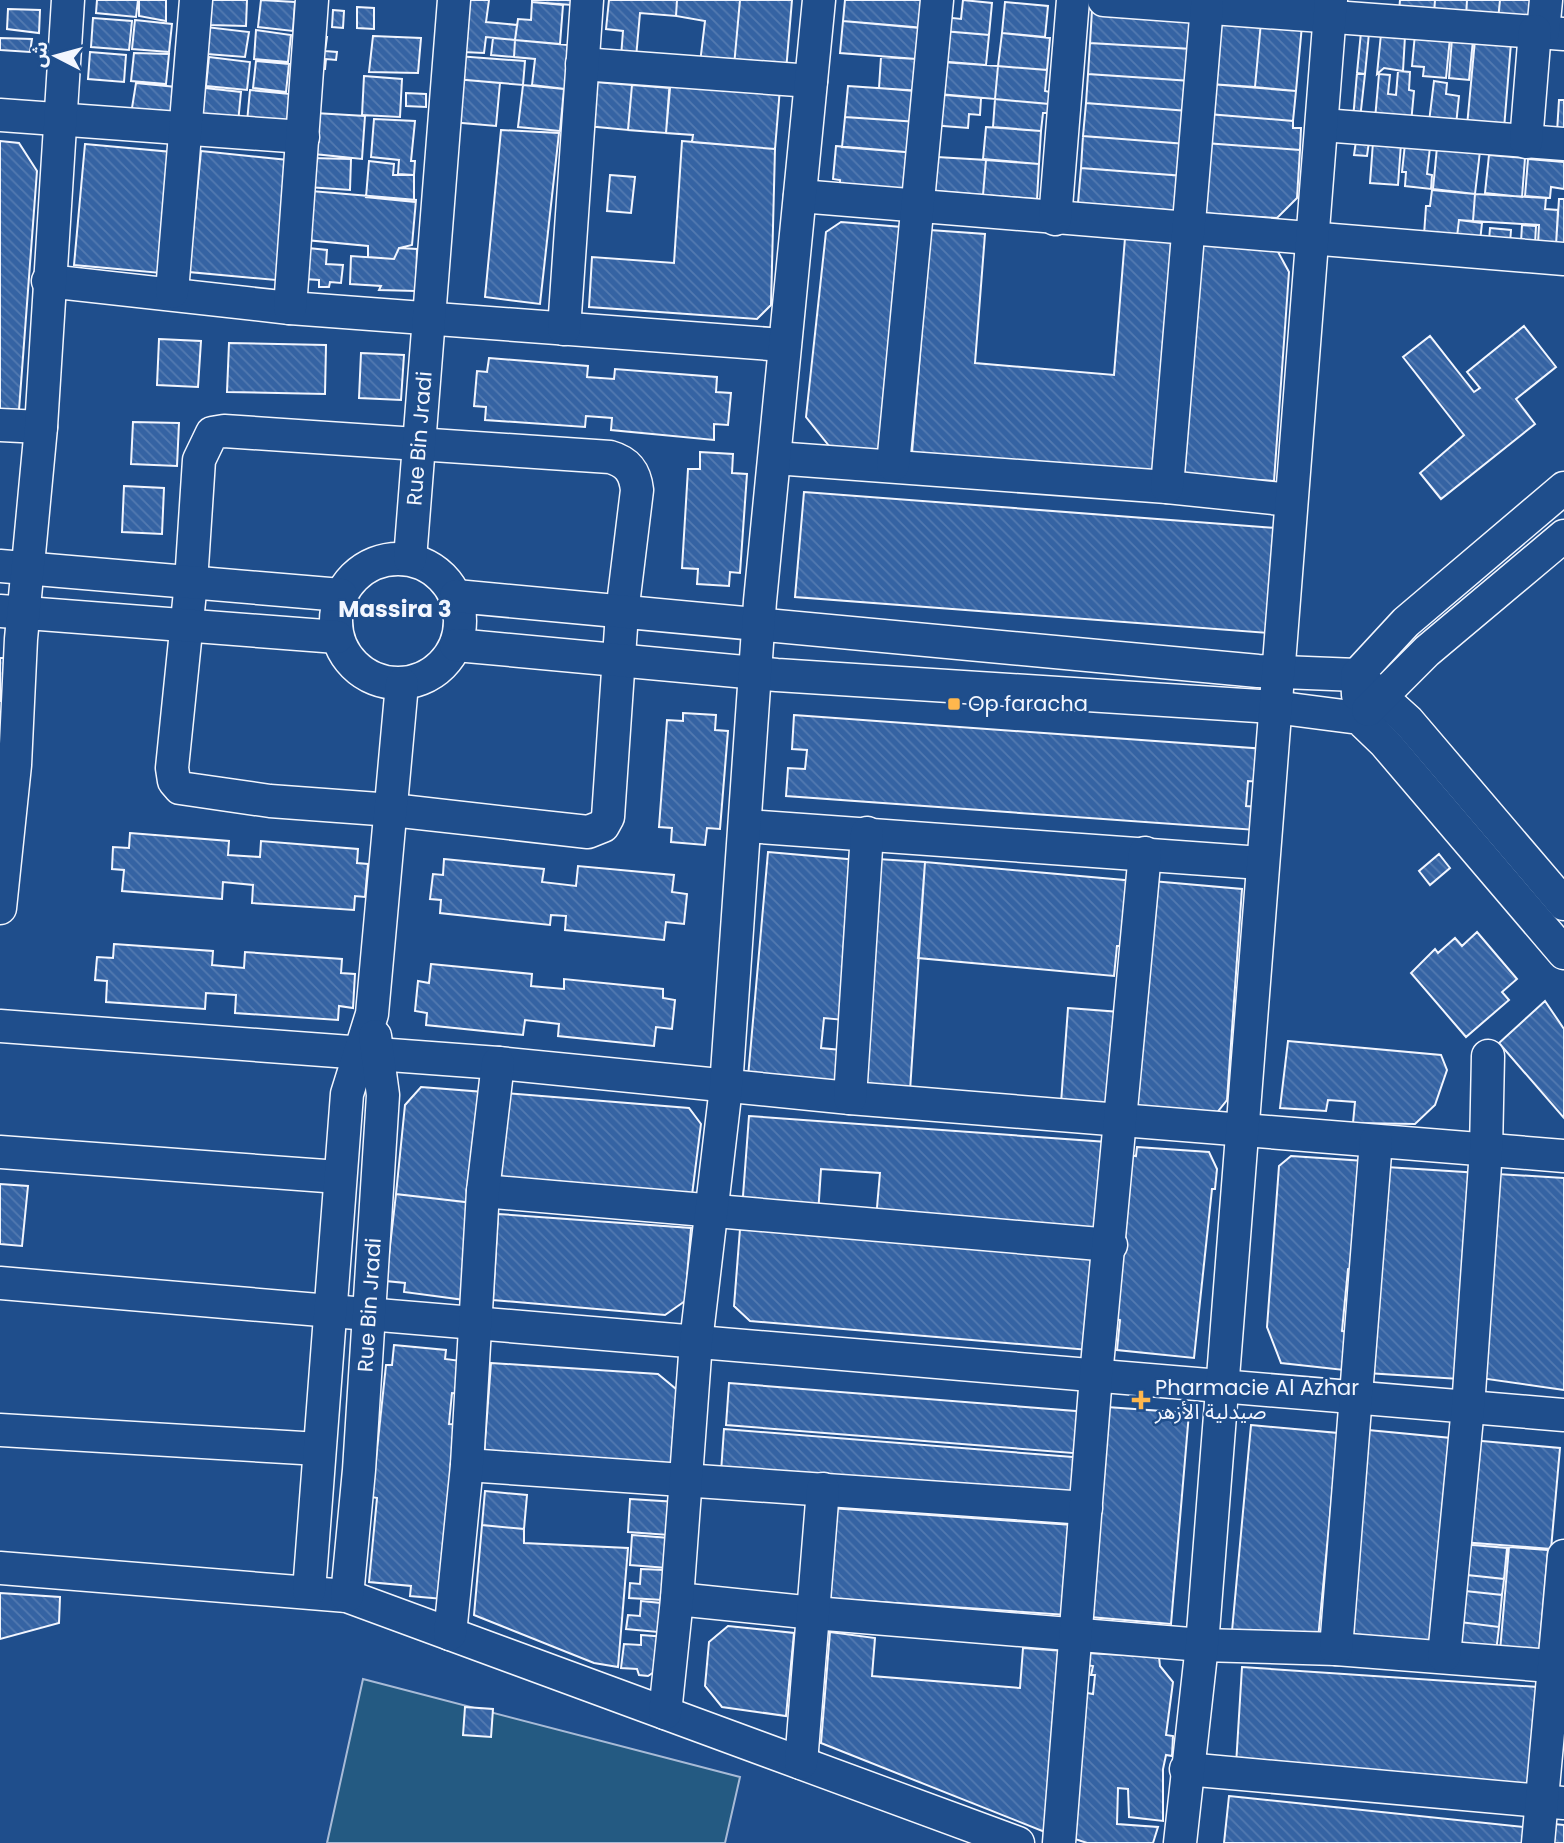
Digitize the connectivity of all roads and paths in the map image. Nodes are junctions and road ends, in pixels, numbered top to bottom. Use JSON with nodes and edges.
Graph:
{"nodes":[{"id":1,"x":68,"y":0,"type":"edge"},
{"id":2,"x":196,"y":0,"type":"edge"},
{"id":3,"x":312,"y":0,"type":"edge"},
{"id":4,"x":454,"y":0,"type":"edge"},
{"id":5,"x":587,"y":0,"type":"edge"},
{"id":6,"x":818,"y":0,"type":"edge"},
{"id":7,"x":937,"y":0,"type":"edge"},
{"id":8,"x":1073,"y":0,"type":"edge"},
{"id":9,"x":1104,"y":0,"type":"edge"},
{"id":10,"x":1546,"y":0,"type":"edge"},
{"id":11,"x":1207,"y":6,"type":"junction"},
{"id":12,"x":1330,"y":8,"type":"edge"},
{"id":13,"x":1548,"y":32,"type":"edge"},
{"id":14,"x":582,"y":64,"type":"junction"},
{"id":15,"x":811,"y":81,"type":"junction"},
{"id":16,"x":0,"y":116,"type":"edge"},
{"id":17,"x":60,"y":120,"type":"junction"},
{"id":18,"x":1323,"y":125,"type":"junction"},
{"id":19,"x":188,"y":126,"type":"junction"},
{"id":20,"x":303,"y":137,"type":"junction"},
{"id":21,"x":1526,"y":142,"type":"junction"},
{"id":22,"x":1564,"y":144,"type":"edge"},
{"id":23,"x":800,"y":196,"type":"junction"},
{"id":24,"x":919,"y":207,"type":"junction"},
{"id":25,"x":1055,"y":219,"type":"junction"},
{"id":26,"x":1190,"y":229,"type":"junction"},
{"id":27,"x":1311,"y":238,"type":"junction"},
{"id":28,"x":1564,"y":259,"type":"edge"},
{"id":29,"x":48,"y":281,"type":"junction"},
{"id":30,"x":172,"y":292,"type":"junction"},
{"id":31,"x":290,"y":308,"type":"junction"},
{"id":32,"x":430,"y":319,"type":"junction"},
{"id":33,"x":564,"y":329,"type":"junction"},
{"id":34,"x":783,"y":345,"type":"junction"},
{"id":35,"x":0,"y":425,"type":"edge"},
{"id":36,"x":41,"y":427,"type":"junction"},
{"id":37,"x":419,"y":446,"type":"junction"},
{"id":38,"x":775,"y":458,"type":"junction"},
{"id":39,"x":893,"y":465,"type":"junction"},
{"id":40,"x":1167,"y":487,"type":"junction"},
{"id":41,"x":1564,"y":488,"type":"edge"},
{"id":42,"x":1291,"y":500,"type":"junction"},
{"id":43,"x":1564,"y":536,"type":"edge"},
{"id":44,"x":410,"y":559,"type":"junction"},
{"id":45,"x":14,"y":567,"type":"edge"},
{"id":46,"x":191,"y":582,"type":"junction"},
{"id":47,"x":341,"y":595,"type":"junction"},
{"id":48,"x":456,"y":596,"type":"junction"},
{"id":49,"x":12,"y":612,"type":"edge"},
{"id":50,"x":622,"y":613,"type":"junction"},
{"id":51,"x":186,"y":624,"type":"junction"},
{"id":52,"x":758,"y":624,"type":"junction"},
{"id":53,"x":337,"y":637,"type":"junction"},
{"id":54,"x":456,"y":645,"type":"junction"},
{"id":55,"x":618,"y":662,"type":"junction"},
{"id":56,"x":1278,"y":671,"type":"junction"},
{"id":57,"x":754,"y":672,"type":"junction"},
{"id":58,"x":1357,"y":675,"type":"junction"},
{"id":59,"x":402,"y":684,"type":"junction"},
{"id":60,"x":1384,"y":697,"type":"junction"},
{"id":61,"x":1274,"y":707,"type":"junction"},
{"id":62,"x":1359,"y":718,"type":"junction"},
{"id":63,"x":7,"y":765,"type":"edge"},
{"id":64,"x":392,"y":810,"type":"junction"},
{"id":65,"x":746,"y":826,"type":"junction"},
{"id":66,"x":866,"y":833,"type":"junction"},
{"id":67,"x":1145,"y":853,"type":"junction"},
{"id":68,"x":1261,"y":863,"type":"junction"},
{"id":69,"x":1559,"y":892,"type":"edge"},
{"id":70,"x":1524,"y":906,"type":"junction"},
{"id":71,"x":0,"y":908,"type":"edge"},
{"id":72,"x":1564,"y":953,"type":"edge"},
{"id":73,"x":0,"y":1026,"type":"edge"},
{"id":74,"x":368,"y":1054,"type":"junction"},
{"id":75,"x":1488,"y":1056,"type":"dead end"},
{"id":76,"x":498,"y":1063,"type":"junction"},
{"id":77,"x":726,"y":1087,"type":"junction"},
{"id":78,"x":850,"y":1098,"type":"junction"},
{"id":79,"x":1123,"y":1119,"type":"junction"},
{"id":80,"x":1240,"y":1130,"type":"junction"},
{"id":81,"x":1376,"y":1140,"type":"junction"},
{"id":82,"x":1486,"y":1150,"type":"junction"},
{"id":83,"x":0,"y":1152,"type":"edge"},
{"id":84,"x":1564,"y":1156,"type":"edge"},
{"id":85,"x":339,"y":1177,"type":"junction"},
{"id":86,"x":483,"y":1191,"type":"junction"},
{"id":87,"x":712,"y":1212,"type":"junction"},
{"id":88,"x":1111,"y":1245,"type":"junction"},
{"id":89,"x":0,"y":1283,"type":"edge"},
{"id":90,"x":331,"y":1311,"type":"junction"},
{"id":91,"x":370,"y":1315,"type":"junction"},
{"id":92,"x":476,"y":1324,"type":"junction"},
{"id":93,"x":696,"y":1342,"type":"junction"},
{"id":94,"x":1096,"y":1376,"type":"junction"},
{"id":95,"x":1222,"y":1387,"type":"junction"},
{"id":96,"x":1354,"y":1397,"type":"junction"},
{"id":97,"x":1468,"y":1408,"type":"junction"},
{"id":98,"x":1564,"y":1415,"type":"edge"},
{"id":99,"x":0,"y":1430,"type":"edge"},
{"id":100,"x":319,"y":1449,"type":"junction"},
{"id":101,"x":467,"y":1465,"type":"junction"},
{"id":102,"x":686,"y":1479,"type":"junction"},
{"id":103,"x":823,"y":1489,"type":"junction"},
{"id":104,"x":1086,"y":1508,"type":"junction"},
{"id":105,"x":1564,"y":1556,"type":"edge"},
{"id":106,"x":0,"y":1568,"type":"edge"},
{"id":107,"x":309,"y":1591,"type":"junction"},
{"id":108,"x":347,"y":1596,"type":"junction"},
{"id":109,"x":677,"y":1598,"type":"junction"},
{"id":110,"x":814,"y":1613,"type":"junction"},
{"id":111,"x":450,"y":1634,"type":"junction"},
{"id":112,"x":1076,"y":1634,"type":"junction"},
{"id":113,"x":1202,"y":1645,"type":"junction"},
{"id":114,"x":1336,"y":1649,"type":"junction"},
{"id":115,"x":1444,"y":1656,"type":"junction"},
{"id":116,"x":1559,"y":1667,"type":"edge"},
{"id":117,"x":665,"y":1713,"type":"junction"},
{"id":118,"x":801,"y":1763,"type":"junction"},
{"id":119,"x":1186,"y":1769,"type":"junction"},
{"id":120,"x":1553,"y":1802,"type":"edge"},
{"id":121,"x":1018,"y":1843,"type":"edge"},
{"id":122,"x":1059,"y":1843,"type":"edge"},
{"id":123,"x":1180,"y":1843,"type":"edge"},
{"id":124,"x":1538,"y":1843,"type":"edge"}],
"edges":[{"from":1,"to":17,"type":"street"},
{"from":2,"to":19,"type":"street"},
{"from":3,"to":20,"type":"street"},
{"from":4,"to":32,"type":"street","name":"Rue Bin Jradi"},
{"from":5,"to":14,"type":"street"},
{"from":6,"to":15,"type":"street"},
{"from":7,"to":24,"type":"street"},
{"from":8,"to":25,"type":"street"},
{"from":9,"to":11,"type":"street"},
{"from":10,"to":13,"type":"street"},
{"from":11,"to":12,"type":"street"},
{"from":11,"to":26,"type":"street"},
{"from":12,"to":13,"type":"street"},
{"from":12,"to":18,"type":"street"},
{"from":13,"to":21,"type":"street"},
{"from":14,"to":15,"type":"street"},
{"from":14,"to":33,"type":"street"},
{"from":15,"to":23,"type":"street"},
{"from":16,"to":17,"type":"street"},
{"from":17,"to":19,"type":"street"},
{"from":17,"to":29,"type":"street"},
{"from":18,"to":21,"type":"street"},
{"from":18,"to":27,"type":"street"},
{"from":19,"to":20,"type":"street"},
{"from":19,"to":30,"type":"street"},
{"from":20,"to":31,"type":"street"},
{"from":21,"to":22,"type":"street"},
{"from":23,"to":24,"type":"street"},
{"from":23,"to":34,"type":"street"},
{"from":24,"to":25,"type":"street"},
{"from":24,"to":39,"type":"street"},
{"from":25,"to":26,"type":"street"},
{"from":26,"to":27,"type":"street"},
{"from":26,"to":40,"type":"street"},
{"from":27,"to":28,"type":"street"},
{"from":27,"to":42,"type":"street"},
{"from":29,"to":30,"type":"street"},
{"from":29,"to":36,"type":"street"},
{"from":30,"to":31,"type":"street"},
{"from":31,"to":32,"type":"street"},
{"from":32,"to":33,"type":"street"},
{"from":32,"to":37,"type":"street","name":"Rue Bin Jradi"},
{"from":33,"to":34,"type":"street"},
{"from":34,"to":38,"type":"street"},
{"from":35,"to":36,"type":"street"},
{"from":36,"to":45,"type":"street"},
{"from":37,"to":44,"type":"street","name":"Rue Bin Jradi"},
{"from":37,"to":46,"type":"street"},
{"from":37,"to":50,"type":"street"},
{"from":38,"to":39,"type":"street"},
{"from":38,"to":52,"type":"street"},
{"from":39,"to":40,"type":"street"},
{"from":40,"to":42,"type":"street"},
{"from":41,"to":58,"type":"street"},
{"from":42,"to":56,"type":"street"},
{"from":43,"to":60,"type":"street"},
{"from":44,"to":47,"type":"street"},
{"from":44,"to":48,"type":"street"},
{"from":45,"to":46,"type":"street"},
{"from":45,"to":49,"type":"street"},
{"from":46,"to":47,"type":"street"},
{"from":46,"to":51,"type":"street"},
{"from":47,"to":53,"type":"street"},
{"from":48,"to":50,"type":"street"},
{"from":48,"to":54,"type":"street"},
{"from":49,"to":51,"type":"street"},
{"from":49,"to":63,"type":"street"},
{"from":50,"to":52,"type":"street"},
{"from":50,"to":55,"type":"street"},
{"from":51,"to":53,"type":"street"},
{"from":51,"to":64,"type":"street"},
{"from":52,"to":56,"type":"street"},
{"from":52,"to":57,"type":"street"},
{"from":53,"to":59,"type":"street"},
{"from":54,"to":55,"type":"street"},
{"from":54,"to":59,"type":"street"},
{"from":55,"to":57,"type":"street"},
{"from":55,"to":64,"type":"street"},
{"from":56,"to":58,"type":"street"},
{"from":56,"to":61,"type":"street"},
{"from":57,"to":61,"type":"street"},
{"from":57,"to":65,"type":"street"},
{"from":58,"to":60,"type":"street"},
{"from":58,"to":62,"type":"street"},
{"from":59,"to":64,"type":"street","name":"Rue Bin Jradi"},
{"from":60,"to":62,"type":"street"},
{"from":60,"to":69,"type":"street"},
{"from":61,"to":62,"type":"street"},
{"from":61,"to":68,"type":"street"},
{"from":62,"to":70,"type":"street"},
{"from":63,"to":71,"type":"street"},
{"from":64,"to":74,"type":"street","name":"Rue Bin Jradi"},
{"from":65,"to":66,"type":"street"},
{"from":65,"to":77,"type":"street"},
{"from":66,"to":67,"type":"street"},
{"from":66,"to":78,"type":"street"},
{"from":67,"to":68,"type":"street"},
{"from":67,"to":79,"type":"street"},
{"from":68,"to":80,"type":"street"},
{"from":69,"to":70,"type":"street"},
{"from":70,"to":72,"type":"street"},
{"from":73,"to":74,"type":"street"},
{"from":74,"to":76,"type":"street"},
{"from":74,"to":85,"type":"street","name":"Rue Bin Jradi"},
{"from":74,"to":91,"type":"street","name":"Rue Bin Jradi"},
{"from":75,"to":82,"type":"street"},
{"from":76,"to":77,"type":"street"},
{"from":76,"to":86,"type":"street"},
{"from":77,"to":78,"type":"street"},
{"from":77,"to":87,"type":"street"},
{"from":78,"to":79,"type":"street"},
{"from":79,"to":80,"type":"street"},
{"from":79,"to":88,"type":"street"},
{"from":80,"to":81,"type":"street"},
{"from":80,"to":95,"type":"street"},
{"from":81,"to":82,"type":"street"},
{"from":81,"to":96,"type":"street"},
{"from":82,"to":84,"type":"street"},
{"from":82,"to":97,"type":"street"},
{"from":83,"to":85,"type":"street"},
{"from":85,"to":90,"type":"street","name":"Rue Bin Jradi"},
{"from":86,"to":87,"type":"street"},
{"from":86,"to":92,"type":"street"},
{"from":87,"to":88,"type":"street"},
{"from":87,"to":93,"type":"street"},
{"from":88,"to":94,"type":"street"},
{"from":89,"to":90,"type":"street"},
{"from":90,"to":91,"type":"street"},
{"from":90,"to":100,"type":"street","name":"Rue Bin Jradi"},
{"from":91,"to":92,"type":"street"},
{"from":91,"to":108,"type":"street","name":"Rue Bin Jradi"},
{"from":92,"to":93,"type":"street"},
{"from":92,"to":101,"type":"street"},
{"from":93,"to":94,"type":"street"},
{"from":93,"to":102,"type":"street"},
{"from":94,"to":95,"type":"street"},
{"from":94,"to":104,"type":"street"},
{"from":95,"to":96,"type":"street"},
{"from":95,"to":113,"type":"street"},
{"from":96,"to":97,"type":"street"},
{"from":96,"to":114,"type":"street"},
{"from":97,"to":98,"type":"street"},
{"from":97,"to":115,"type":"street"},
{"from":99,"to":100,"type":"street"},
{"from":100,"to":107,"type":"street","name":"Rue Bin Jradi"},
{"from":101,"to":102,"type":"street"},
{"from":101,"to":111,"type":"street"},
{"from":102,"to":103,"type":"street"},
{"from":102,"to":109,"type":"street"},
{"from":103,"to":104,"type":"street"},
{"from":103,"to":110,"type":"street"},
{"from":104,"to":112,"type":"street"},
{"from":105,"to":116,"type":"street"},
{"from":106,"to":107,"type":"street"},
{"from":107,"to":108,"type":"street"},
{"from":108,"to":111,"type":"street"},
{"from":109,"to":110,"type":"street"},
{"from":109,"to":117,"type":"street"},
{"from":110,"to":112,"type":"street"},
{"from":110,"to":118,"type":"street"},
{"from":111,"to":117,"type":"street"},
{"from":112,"to":113,"type":"street"},
{"from":112,"to":122,"type":"street"},
{"from":113,"to":114,"type":"street"},
{"from":113,"to":119,"type":"street"},
{"from":114,"to":115,"type":"street"},
{"from":115,"to":116,"type":"street"},
{"from":116,"to":120,"type":"street"},
{"from":117,"to":118,"type":"street"},
{"from":118,"to":121,"type":"street"},
{"from":119,"to":120,"type":"street"},
{"from":119,"to":123,"type":"street"},
{"from":120,"to":124,"type":"street"}]}
